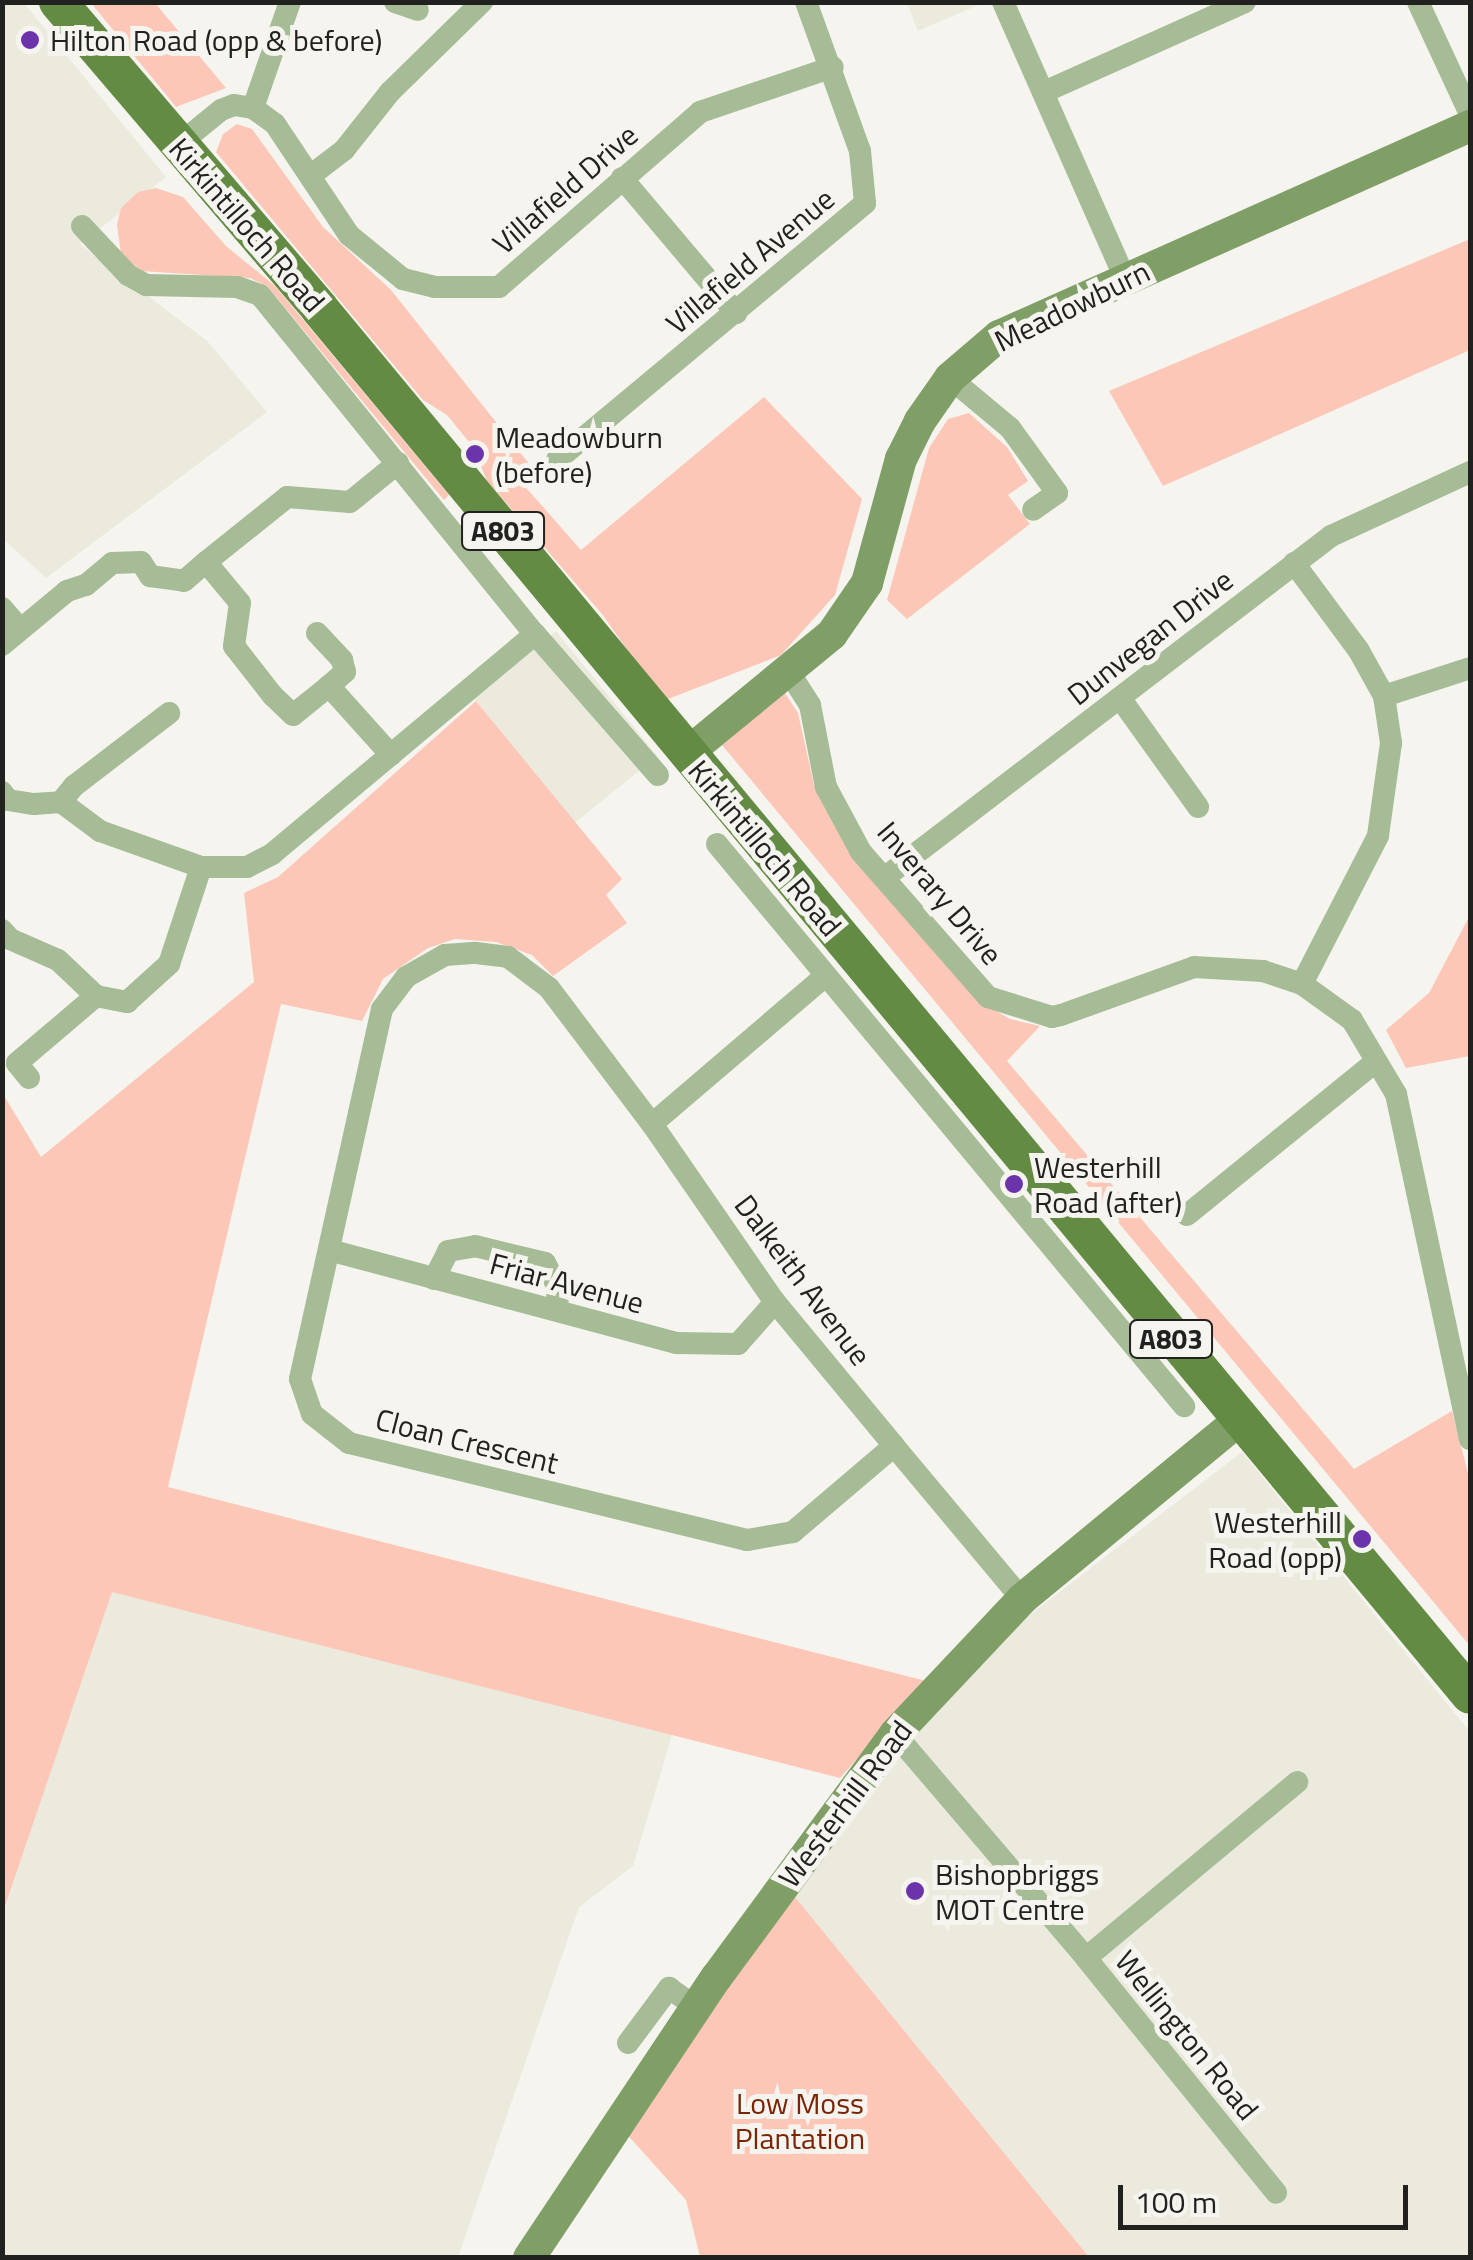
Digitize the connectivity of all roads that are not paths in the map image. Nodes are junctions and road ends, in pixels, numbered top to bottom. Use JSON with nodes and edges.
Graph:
{"nodes":[{"id":1,"x":58,"y":2,"type":"edge"},
{"id":2,"x":290,"y":2,"type":"edge"},
{"id":3,"x":395,"y":2,"type":"edge"},
{"id":4,"x":482,"y":2,"type":"edge"},
{"id":5,"x":806,"y":2,"type":"edge"},
{"id":6,"x":1004,"y":2,"type":"edge"},
{"id":7,"x":1245,"y":2,"type":"edge"},
{"id":8,"x":1418,"y":2,"type":"edge"},
{"id":9,"x":418,"y":10,"type":"dead end"},
{"id":10,"x":833,"y":68,"type":"junction"},
{"id":11,"x":1044,"y":92,"type":"junction"},
{"id":12,"x":253,"y":108,"type":"junction"},
{"id":13,"x":1470,"y":114,"type":"edge"},
{"id":14,"x":1470,"y":126,"type":"edge"},
{"id":15,"x":178,"y":145,"type":"junction"},
{"id":16,"x":310,"y":176,"type":"junction"},
{"id":17,"x":622,"y":178,"type":"junction"},
{"id":18,"x":82,"y":226,"type":"dead end"},
{"id":19,"x":1125,"y":278,"type":"junction"},
{"id":20,"x":736,"y":313,"type":"junction"},
{"id":21,"x":950,"y":378,"type":"junction"},
{"id":22,"x":557,"y":460,"type":"dead end"},
{"id":23,"x":398,"y":462,"type":"junction"},
{"id":24,"x":1470,"y":472,"type":"edge"},
{"id":25,"x":1033,"y":510,"type":"dead end"},
{"id":26,"x":206,"y":562,"type":"junction"},
{"id":27,"x":1294,"y":564,"type":"junction"},
{"id":28,"x":2,"y":608,"type":"edge"},
{"id":29,"x":317,"y":633,"type":"dead end"},
{"id":30,"x":535,"y":634,"type":"junction"},
{"id":31,"x":11,"y":637,"type":"edge"},
{"id":32,"x":1470,"y":668,"type":"edge"},
{"id":33,"x":788,"y":669,"type":"junction"},
{"id":34,"x":329,"y":686,"type":"junction"},
{"id":35,"x":1384,"y":696,"type":"junction"},
{"id":36,"x":1120,"y":698,"type":"junction"},
{"id":37,"x":169,"y":714,"type":"dead end"},
{"id":38,"x":390,"y":755,"type":"junction"},
{"id":39,"x":672,"y":764,"type":"junction"},
{"id":40,"x":2,"y":792,"type":"edge"},
{"id":41,"x":60,"y":802,"type":"junction"},
{"id":42,"x":1198,"y":807,"type":"dead end"},
{"id":43,"x":717,"y":844,"type":"dead end"},
{"id":44,"x":201,"y":867,"type":"junction"},
{"id":45,"x":884,"y":878,"type":"junction"},
{"id":46,"x":2,"y":930,"type":"edge"},
{"id":47,"x":824,"y":976,"type":"junction"},
{"id":48,"x":1302,"y":984,"type":"junction"},
{"id":49,"x":549,"y":988,"type":"joint"},
{"id":50,"x":96,"y":996,"type":"junction"},
{"id":51,"x":1374,"y":1063,"type":"junction"},
{"id":52,"x":29,"y":1078,"type":"dead end"},
{"id":53,"x":652,"y":1124,"type":"junction"},
{"id":54,"x":1187,"y":1215,"type":"dead end"},
{"id":55,"x":329,"y":1250,"type":"junction"},
{"id":56,"x":434,"y":1279,"type":"junction"},
{"id":57,"x":774,"y":1302,"type":"junction"},
{"id":58,"x":558,"y":1310,"type":"junction"},
{"id":59,"x":1464,"y":1378,"type":"edge"},
{"id":60,"x":1184,"y":1406,"type":"dead end"},
{"id":61,"x":1240,"y":1420,"type":"junction"},
{"id":62,"x":1470,"y":1438,"type":"edge"},
{"id":63,"x":894,"y":1446,"type":"junction"},
{"id":64,"x":1022,"y":1599,"type":"junction"},
{"id":65,"x":1470,"y":1695,"type":"edge"},
{"id":66,"x":895,"y":1734,"type":"junction"},
{"id":67,"x":1297,"y":1782,"type":"dead end"},
{"id":68,"x":1086,"y":1958,"type":"junction"},
{"id":69,"x":696,"y":2008,"type":"junction"},
{"id":70,"x":628,"y":2043,"type":"dead end"},
{"id":71,"x":1276,"y":2193,"type":"dead end"},
{"id":72,"x":529,"y":2258,"type":"edge"}],
"edges":[{"from":1,"to":15,"type":"main road","name":"Kirkintilloch Road","number":"A803"},
{"from":2,"to":12,"type":"street"},
{"from":3,"to":9,"type":"street"},
{"from":4,"to":16,"type":"street"},
{"from":5,"to":10,"type":"street","name":"Villafield Avenue"},
{"from":6,"to":11,"type":"street"},
{"from":7,"to":11,"type":"street"},
{"from":8,"to":13,"type":"street"},
{"from":10,"to":17,"type":"street","name":"Villafield Drive"},
{"from":10,"to":20,"type":"street","name":"Villafield Avenue"},
{"from":11,"to":19,"type":"street"},
{"from":12,"to":15,"type":"street"},
{"from":12,"to":16,"type":"street","name":"Villafield Drive"},
{"from":14,"to":19,"type":"street","name":"Meadowburn"},
{"from":15,"to":39,"type":"main road","name":"Kirkintilloch Road","number":"A803"},
{"from":16,"to":17,"type":"street","name":"Villafield Drive"},
{"from":17,"to":20,"type":"street"},
{"from":18,"to":23,"type":"street","name":"Kirkintilloch Road"},
{"from":19,"to":21,"type":"street","name":"Meadowburn"},
{"from":20,"to":22,"type":"street","name":"Villafield Avenue"},
{"from":21,"to":25,"type":"street"},
{"from":21,"to":33,"type":"street","name":"Meadowburn"},
{"from":23,"to":26,"type":"street"},
{"from":23,"to":30,"type":"street","name":"Kirkintilloch Road"},
{"from":24,"to":27,"type":"street","name":"Dunvegan Drive"},
{"from":26,"to":31,"type":"street"},
{"from":26,"to":34,"type":"street"},
{"from":27,"to":35,"type":"street"},
{"from":27,"to":36,"type":"street","name":"Dunvegan Drive"},
{"from":28,"to":31,"type":"street"},
{"from":29,"to":34,"type":"street"},
{"from":30,"to":38,"type":"street"},
{"from":30,"to":39,"type":"street","name":"Kirkintilloch Road"},
{"from":32,"to":35,"type":"street"},
{"from":33,"to":39,"type":"street","name":"Meadowburn"},
{"from":33,"to":45,"type":"street","name":"Inverary Drive"},
{"from":34,"to":38,"type":"street"},
{"from":35,"to":48,"type":"street"},
{"from":36,"to":42,"type":"street"},
{"from":36,"to":45,"type":"street","name":"Dunvegan Drive"},
{"from":37,"to":41,"type":"street"},
{"from":38,"to":44,"type":"street"},
{"from":39,"to":61,"type":"main road","name":"Kirkintilloch Road","number":"A803"},
{"from":40,"to":41,"type":"street"},
{"from":41,"to":44,"type":"street"},
{"from":43,"to":47,"type":"street"},
{"from":44,"to":50,"type":"street"},
{"from":45,"to":48,"type":"street","name":"Inverary Drive"},
{"from":46,"to":50,"type":"street"},
{"from":47,"to":53,"type":"street"},
{"from":47,"to":60,"type":"street"},
{"from":48,"to":51,"type":"street","name":"Inverary Drive"},
{"from":49,"to":53,"type":"street","name":"Dalkeith Avenue"},
{"from":49,"to":55,"type":"street","name":"Cloan Crescent"},
{"from":50,"to":52,"type":"street"},
{"from":51,"to":54,"type":"street"},
{"from":51,"to":59,"type":"street","name":"Inverary Drive"},
{"from":53,"to":57,"type":"street","name":"Dalkeith Avenue"},
{"from":55,"to":56,"type":"street","name":"Friar Avenue"},
{"from":55,"to":63,"type":"street","name":"Cloan Crescent"},
{"from":56,"to":58,"type":"street","name":"Friar Avenue"},
{"from":56,"to":58,"type":"street"},
{"from":57,"to":58,"type":"street","name":"Friar Avenue"},
{"from":57,"to":63,"type":"street","name":"Dalkeith Avenue"},
{"from":59,"to":62,"type":"street","name":"Inverary Drive"},
{"from":61,"to":64,"type":"street","name":"Westerhill Road"},
{"from":61,"to":65,"type":"main road","name":"Kirkintilloch Road","number":"A803"},
{"from":63,"to":64,"type":"street","name":"Dalkeith Avenue"},
{"from":64,"to":66,"type":"street","name":"Westerhill Road"},
{"from":66,"to":68,"type":"street","name":"Wellington Road"},
{"from":66,"to":69,"type":"street","name":"Westerhill Road"},
{"from":67,"to":68,"type":"street"},
{"from":68,"to":71,"type":"street","name":"Wellington Road"},
{"from":69,"to":70,"type":"street"},
{"from":69,"to":72,"type":"street","name":"Westerhill Road"}]}
